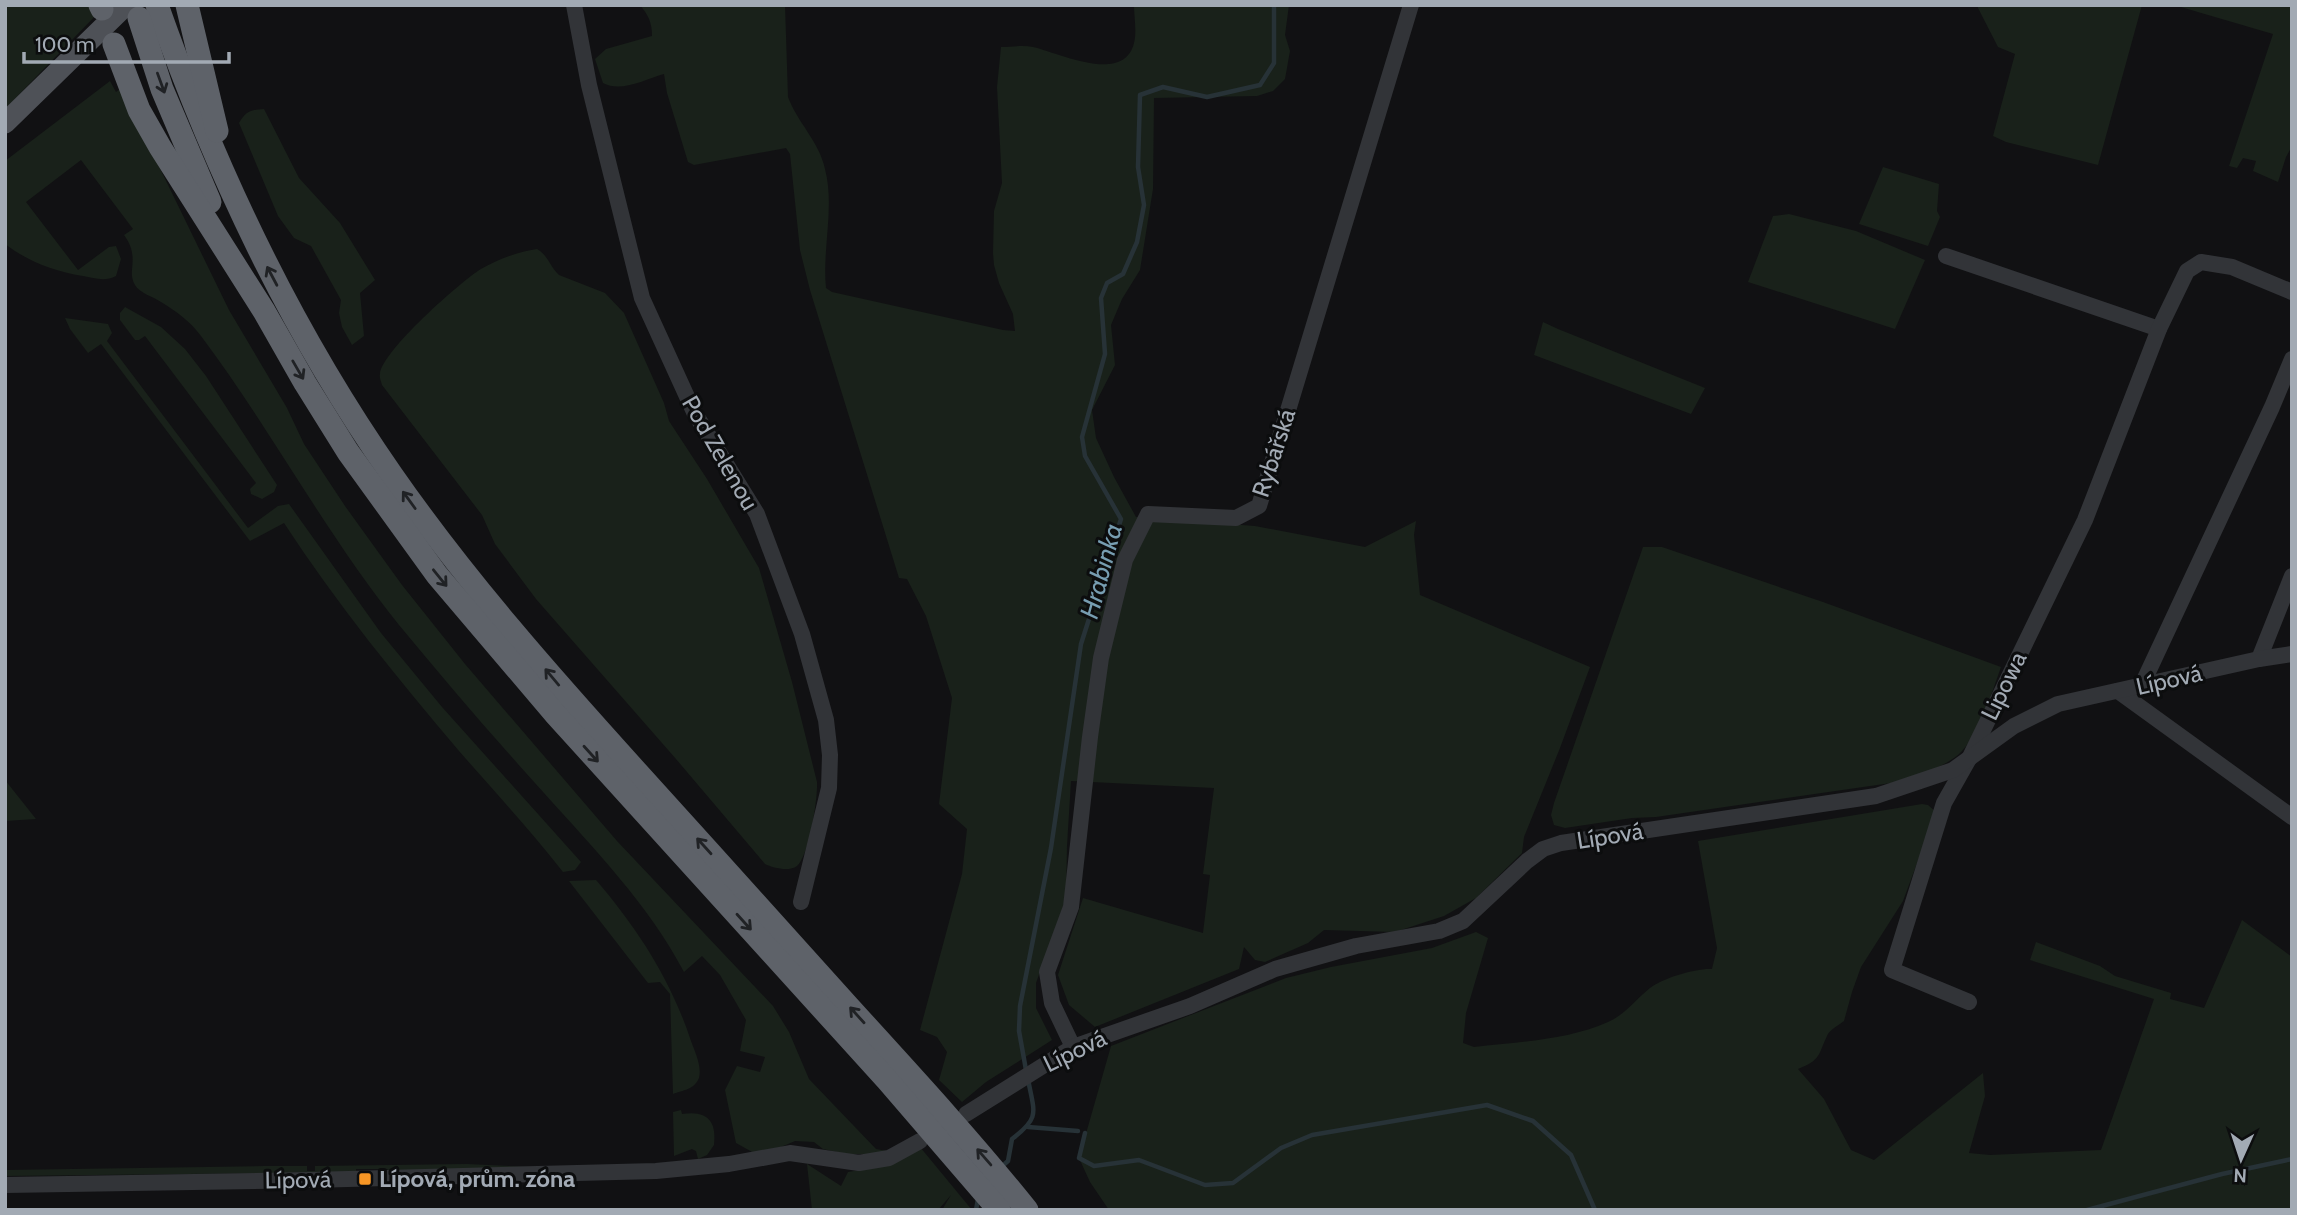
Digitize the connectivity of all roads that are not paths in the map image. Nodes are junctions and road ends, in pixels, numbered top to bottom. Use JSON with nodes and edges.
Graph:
{"nodes":[{"id":1,"x":187,"y":5,"type":"edge"},
{"id":2,"x":574,"y":5,"type":"edge"},
{"id":3,"x":1411,"y":5,"type":"edge"},
{"id":4,"x":141,"y":10,"type":"edge"},
{"id":5,"x":114,"y":44,"type":"dead end"},
{"id":6,"x":5,"y":123,"type":"edge"},
{"id":7,"x":250,"y":234,"type":"junction"},
{"id":8,"x":1946,"y":256,"type":"dead end"},
{"id":9,"x":2292,"y":292,"type":"edge"},
{"id":10,"x":264,"y":311,"type":"junction"},
{"id":11,"x":2159,"y":329,"type":"junction"},
{"id":12,"x":2292,"y":359,"type":"edge"},
{"id":13,"x":2292,"y":576,"type":"edge"},
{"id":14,"x":2292,"y":654,"type":"edge"},
{"id":15,"x":2259,"y":659,"type":"junction"},
{"id":16,"x":2141,"y":687,"type":"junction"},
{"id":17,"x":2118,"y":691,"type":"junction"},
{"id":18,"x":1970,"y":757,"type":"junction"},
{"id":19,"x":2292,"y":817,"type":"edge"},
{"id":20,"x":801,"y":902,"type":"dead end"},
{"id":21,"x":1969,"y":1002,"type":"dead end"},
{"id":22,"x":1073,"y":1047,"type":"junction"},
{"id":23,"x":895,"y":1073,"type":"junction"},
{"id":24,"x":966,"y":1114,"type":"dead end"},
{"id":25,"x":920,"y":1141,"type":"dead end"},
{"id":26,"x":5,"y":1185,"type":"edge"},
{"id":27,"x":999,"y":1210,"type":"edge"},
{"id":28,"x":1027,"y":1210,"type":"edge"}],
"edges":[{"from":1,"to":7,"type":"highway"},
{"from":2,"to":20,"type":"street","name":"Pod Zelenou"},
{"from":3,"to":22,"type":"street","name":"Rybářská"},
{"from":4,"to":6,"type":"main road"},
{"from":4,"to":7,"type":"highway"},
{"from":4,"to":10,"type":"highway","one_way":true},
{"from":5,"to":10,"type":"highway"},
{"from":23,"to":7,"type":"highway","one_way":true},
{"from":8,"to":11,"type":"street"},
{"from":9,"to":11,"type":"street","name":"Lipowa"},
{"from":10,"to":23,"type":"highway","one_way":true},
{"from":11,"to":18,"type":"street","name":"Lipowa"},
{"from":12,"to":16,"type":"street"},
{"from":13,"to":15,"type":"street"},
{"from":14,"to":15,"type":"street","name":"Lípová"},
{"from":15,"to":16,"type":"street","name":"Lípová"},
{"from":16,"to":17,"type":"street","name":"Lípová"},
{"from":17,"to":18,"type":"street","name":"Lípová"},
{"from":17,"to":19,"type":"street"},
{"from":18,"to":21,"type":"street","name":"Lipowa"},
{"from":18,"to":22,"type":"street","name":"Lípová"},
{"from":22,"to":24,"type":"street","name":"Lípová"},
{"from":23,"to":27,"type":"highway"},
{"from":28,"to":23,"type":"highway","one_way":true},
{"from":25,"to":26,"type":"street","name":"Lípová"}]}
